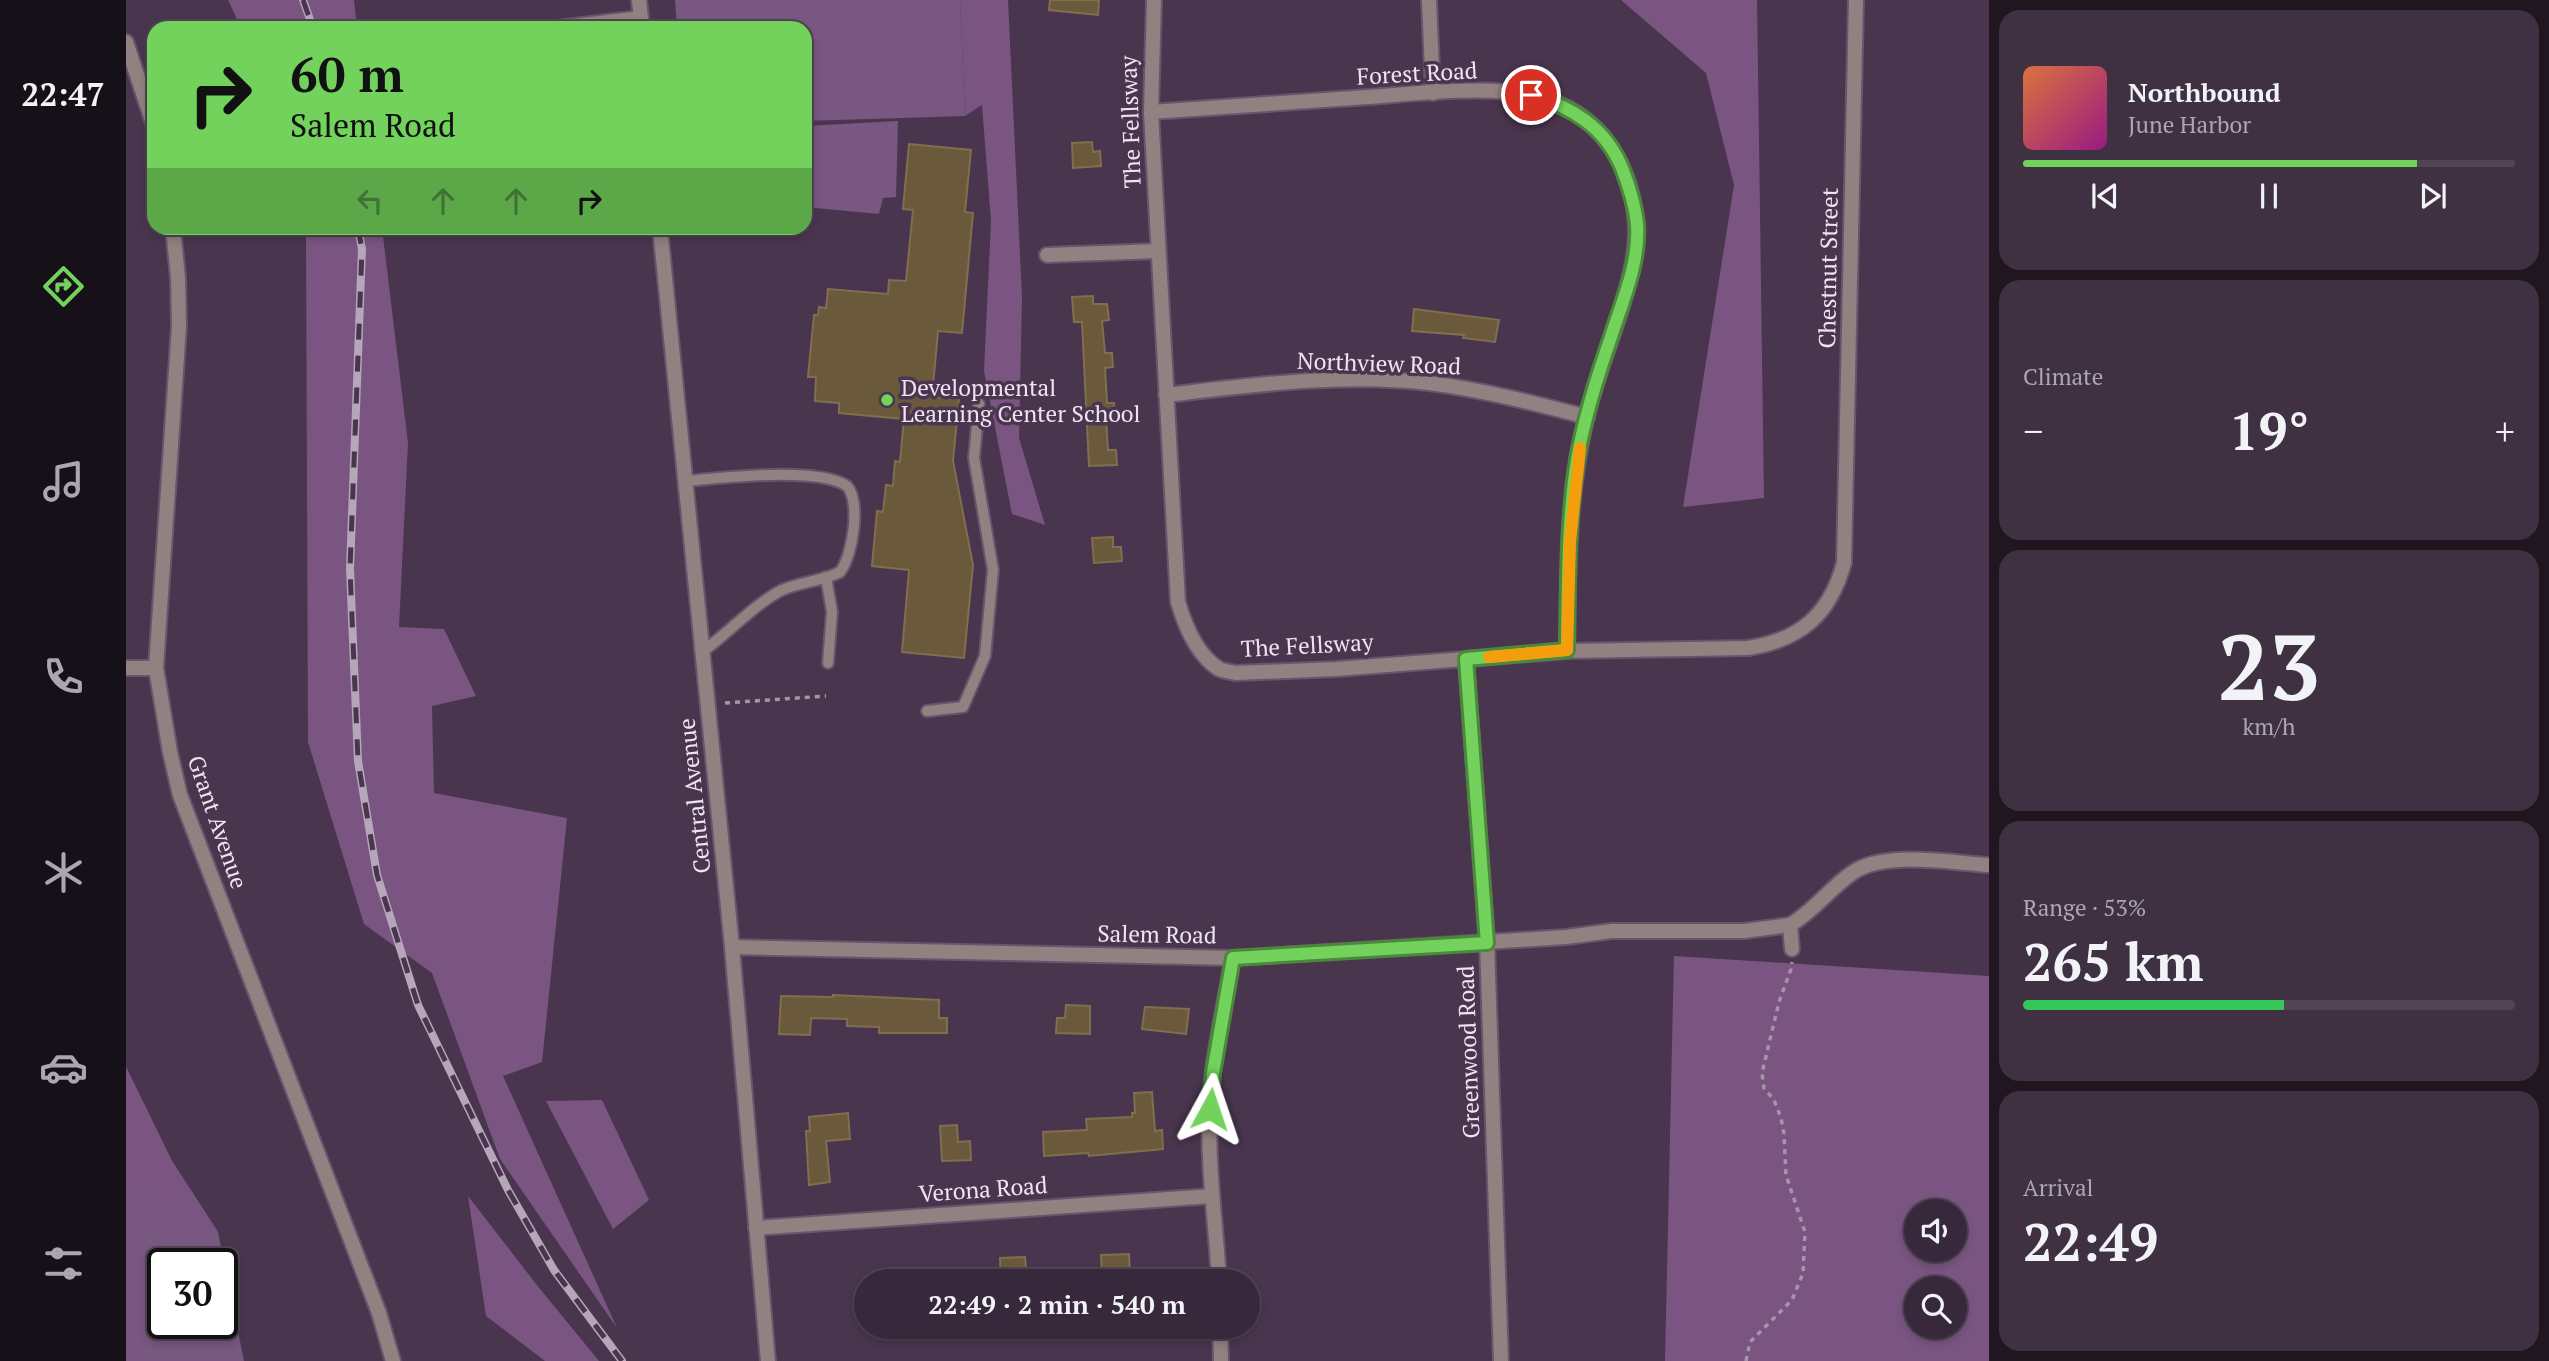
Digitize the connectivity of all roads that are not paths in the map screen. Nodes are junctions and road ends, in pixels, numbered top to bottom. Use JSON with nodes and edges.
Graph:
{"nodes":[{"id":1,"x":639,"y":0,"type":"edge"},
{"id":2,"x":1154,"y":0,"type":"edge"},
{"id":3,"x":1429,"y":0,"type":"edge"},
{"id":4,"x":1856,"y":0,"type":"edge"},
{"id":5,"x":641,"y":21,"type":"edge"},
{"id":6,"x":126,"y":42,"type":"edge"},
{"id":7,"x":1433,"y":93,"type":"junction"},
{"id":8,"x":147,"y":104,"type":"edge"},
{"id":9,"x":1151,"y":112,"type":"junction"},
{"id":10,"x":174,"y":235,"type":"edge"},
{"id":11,"x":661,"y":235,"type":"edge"},
{"id":12,"x":1158,"y":251,"type":"junction"},
{"id":13,"x":1047,"y":256,"type":"dead end"},
{"id":14,"x":1166,"y":395,"type":"junction"},
{"id":15,"x":979,"y":404,"type":"dead end"},
{"id":16,"x":1587,"y":417,"type":"junction"},
{"id":17,"x":685,"y":481,"type":"junction"},
{"id":18,"x":1845,"y":537,"type":"joint"},
{"id":19,"x":826,"y":577,"type":"junction"},
{"id":20,"x":1567,"y":650,"type":"junction"},
{"id":21,"x":702,"y":652,"type":"junction"},
{"id":22,"x":1466,"y":659,"type":"junction"},
{"id":23,"x":828,"y":663,"type":"dead end"},
{"id":24,"x":126,"y":668,"type":"edge"},
{"id":25,"x":156,"y":668,"type":"junction"},
{"id":26,"x":927,"y":711,"type":"dead end"},
{"id":27,"x":1989,"y":865,"type":"edge"},
{"id":28,"x":1790,"y":925,"type":"junction"},
{"id":29,"x":1487,"y":943,"type":"junction"},
{"id":30,"x":732,"y":947,"type":"junction"},
{"id":31,"x":1792,"y":949,"type":"road end"},
{"id":32,"x":1233,"y":958,"type":"junction"},
{"id":33,"x":1212,"y":1196,"type":"junction"},
{"id":34,"x":756,"y":1228,"type":"junction"},
{"id":35,"x":1218,"y":1269,"type":"edge"},
{"id":36,"x":1221,"y":1339,"type":"edge"},
{"id":37,"x":393,"y":1361,"type":"edge"},
{"id":38,"x":768,"y":1361,"type":"edge"},
{"id":39,"x":1222,"y":1361,"type":"edge"},
{"id":40,"x":1501,"y":1361,"type":"edge"}],
"edges":[{"from":1,"to":5,"type":"street"},
{"from":2,"to":9,"type":"street","name":"The Fellsway"},
{"from":3,"to":7,"type":"street"},
{"from":4,"to":18,"type":"street","name":"Chestnut Street"},
{"from":6,"to":8,"type":"street"},
{"from":7,"to":9,"type":"street","name":"Forest Road"},
{"from":7,"to":16,"type":"street","name":"Forest Road"},
{"from":9,"to":12,"type":"street","name":"The Fellsway"},
{"from":10,"to":25,"type":"street","name":"Grant Avenue"},
{"from":11,"to":17,"type":"street","name":"Central Avenue"},
{"from":12,"to":13,"type":"street"},
{"from":12,"to":14,"type":"street","name":"The Fellsway"},
{"from":14,"to":16,"type":"street","name":"Northview Road"},
{"from":14,"to":22,"type":"street","name":"The Fellsway"},
{"from":15,"to":26,"type":"lane"},
{"from":16,"to":20,"type":"street","name":"Forest Road"},
{"from":17,"to":19,"type":"lane"},
{"from":17,"to":21,"type":"street","name":"Central Avenue"},
{"from":18,"to":20,"type":"street","name":"The Fellsway"},
{"from":19,"to":21,"type":"lane"},
{"from":19,"to":23,"type":"lane"},
{"from":20,"to":22,"type":"street","name":"The Fellsway"},
{"from":21,"to":30,"type":"street","name":"Central Avenue"},
{"from":22,"to":29,"type":"street","name":"Greenwood Road"},
{"from":24,"to":25,"type":"street"},
{"from":25,"to":37,"type":"street","name":"Grant Avenue"},
{"from":27,"to":28,"type":"street"},
{"from":28,"to":29,"type":"street","name":"Salem Road"},
{"from":28,"to":31,"type":"street"},
{"from":29,"to":32,"type":"street","name":"Salem Road"},
{"from":29,"to":40,"type":"street","name":"Greenwood Road"},
{"from":30,"to":32,"type":"street","name":"Salem Road"},
{"from":30,"to":34,"type":"street","name":"Central Avenue"},
{"from":32,"to":33,"type":"street"},
{"from":33,"to":34,"type":"street","name":"Verona Road"},
{"from":33,"to":35,"type":"street"},
{"from":34,"to":38,"type":"street","name":"Central Avenue"},
{"from":36,"to":39,"type":"street"}]}
